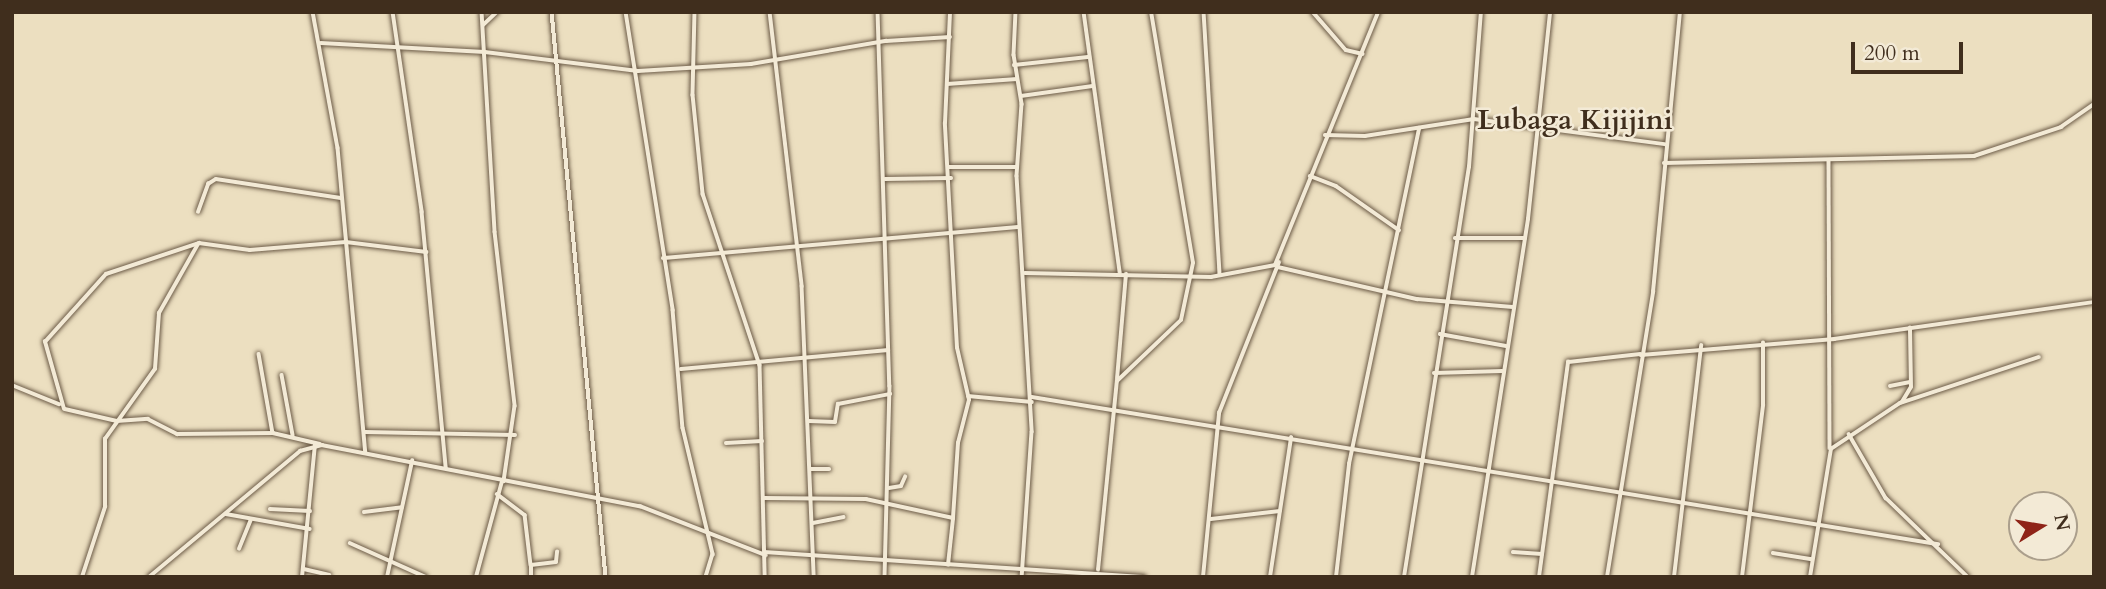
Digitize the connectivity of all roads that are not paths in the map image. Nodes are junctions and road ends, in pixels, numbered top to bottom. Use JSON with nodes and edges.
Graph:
{"nodes":[{"id":1,"x":313,"y":12,"type":"edge"},
{"id":2,"x":393,"y":12,"type":"edge"},
{"id":3,"x":482,"y":12,"type":"edge"},
{"id":4,"x":497,"y":12,"type":"edge"},
{"id":5,"x":552,"y":12,"type":"edge"},
{"id":6,"x":626,"y":12,"type":"edge"},
{"id":7,"x":695,"y":12,"type":"edge"},
{"id":8,"x":770,"y":12,"type":"edge"},
{"id":9,"x":878,"y":12,"type":"edge"},
{"id":10,"x":950,"y":12,"type":"edge"},
{"id":11,"x":1016,"y":12,"type":"edge"},
{"id":12,"x":1084,"y":12,"type":"edge"},
{"id":13,"x":1151,"y":12,"type":"edge"},
{"id":14,"x":1204,"y":12,"type":"edge"},
{"id":15,"x":1313,"y":12,"type":"edge"},
{"id":16,"x":1378,"y":12,"type":"edge"},
{"id":17,"x":1481,"y":12,"type":"edge"},
{"id":18,"x":1550,"y":12,"type":"edge"},
{"id":19,"x":1680,"y":12,"type":"edge"},
{"id":20,"x":483,"y":25,"type":"junction"},
{"id":21,"x":950,"y":37,"type":"junction"},
{"id":22,"x":877,"y":42,"type":"junction"},
{"id":23,"x":321,"y":43,"type":"junction"},
{"id":24,"x":396,"y":50,"type":"junction"},
{"id":25,"x":485,"y":52,"type":"junction"},
{"id":26,"x":1363,"y":54,"type":"junction"},
{"id":27,"x":1088,"y":57,"type":"junction"},
{"id":28,"x":772,"y":62,"type":"junction"},
{"id":29,"x":557,"y":63,"type":"junction"},
{"id":30,"x":693,"y":64,"type":"junction"},
{"id":31,"x":1014,"y":65,"type":"junction"},
{"id":32,"x":638,"y":71,"type":"junction"},
{"id":33,"x":1017,"y":79,"type":"junction"},
{"id":34,"x":947,"y":84,"type":"junction"},
{"id":35,"x":1091,"y":86,"type":"junction"},
{"id":36,"x":1021,"y":96,"type":"junction"},
{"id":37,"x":2094,"y":104,"type":"edge"},
{"id":38,"x":1474,"y":119,"type":"junction"},
{"id":39,"x":1536,"y":123,"type":"junction"},
{"id":40,"x":1419,"y":128,"type":"junction"},
{"id":41,"x":1325,"y":135,"type":"junction"},
{"id":42,"x":1664,"y":144,"type":"junction"},
{"id":43,"x":1829,"y":160,"type":"junction"},
{"id":44,"x":1664,"y":163,"type":"junction"},
{"id":45,"x":949,"y":167,"type":"junction"},
{"id":46,"x":1017,"y":167,"type":"junction"},
{"id":47,"x":1309,"y":176,"type":"junction"},
{"id":48,"x":951,"y":178,"type":"junction"},
{"id":49,"x":885,"y":180,"type":"junction"},
{"id":50,"x":341,"y":198,"type":"junction"},
{"id":51,"x":198,"y":212,"type":"dead end"},
{"id":52,"x":1020,"y":227,"type":"junction"},
{"id":53,"x":1399,"y":230,"type":"junction"},
{"id":54,"x":955,"y":233,"type":"junction"},
{"id":55,"x":1455,"y":238,"type":"junction"},
{"id":56,"x":1525,"y":238,"type":"junction"},
{"id":57,"x":887,"y":240,"type":"junction"},
{"id":58,"x":346,"y":242,"type":"junction"},
{"id":59,"x":199,"y":243,"type":"junction"},
{"id":60,"x":798,"y":245,"type":"junction"},
{"id":61,"x":426,"y":251,"type":"junction"},
{"id":62,"x":721,"y":253,"type":"junction"},
{"id":63,"x":663,"y":258,"type":"junction"},
{"id":64,"x":1279,"y":259,"type":"junction"},
{"id":65,"x":1278,"y":267,"type":"junction"},
{"id":66,"x":1025,"y":273,"type":"junction"},
{"id":67,"x":1123,"y":274,"type":"junction"},
{"id":68,"x":1220,"y":275,"type":"junction"},
{"id":69,"x":1192,"y":277,"type":"junction"},
{"id":70,"x":1386,"y":292,"type":"junction"},
{"id":71,"x":1445,"y":302,"type":"junction"},
{"id":72,"x":2094,"y":302,"type":"edge"},
{"id":73,"x":1514,"y":307,"type":"junction"},
{"id":74,"x":1910,"y":328,"type":"junction"},
{"id":75,"x":1440,"y":334,"type":"junction"},
{"id":76,"x":1834,"y":339,"type":"junction"},
{"id":77,"x":1763,"y":343,"type":"junction"},
{"id":78,"x":1507,"y":346,"type":"junction"},
{"id":79,"x":1701,"y":346,"type":"junction"},
{"id":80,"x":888,"y":350,"type":"junction"},
{"id":81,"x":259,"y":354,"type":"dead end"},
{"id":82,"x":1641,"y":355,"type":"junction"},
{"id":83,"x":2039,"y":357,"type":"dead end"},
{"id":84,"x":803,"y":362,"type":"junction"},
{"id":85,"x":760,"y":365,"type":"junction"},
{"id":86,"x":681,"y":369,"type":"junction"},
{"id":87,"x":1503,"y":371,"type":"junction"},
{"id":88,"x":1434,"y":373,"type":"junction"},
{"id":89,"x":282,"y":375,"type":"dead end"},
{"id":90,"x":1117,"y":381,"type":"junction"},
{"id":91,"x":1910,"y":382,"type":"junction"},
{"id":92,"x":12,"y":385,"type":"edge"},
{"id":93,"x":1890,"y":386,"type":"dead end"},
{"id":94,"x":890,"y":394,"type":"junction"},
{"id":95,"x":968,"y":396,"type":"junction"},
{"id":96,"x":1039,"y":401,"type":"junction"},
{"id":97,"x":1032,"y":402,"type":"junction"},
{"id":98,"x":1900,"y":403,"type":"junction"},
{"id":99,"x":64,"y":409,"type":"junction"},
{"id":100,"x":1111,"y":409,"type":"junction"},
{"id":101,"x":117,"y":421,"type":"junction"},
{"id":102,"x":809,"y":421,"type":"junction"},
{"id":103,"x":1217,"y":426,"type":"junction"},
{"id":104,"x":442,"y":430,"type":"junction"},
{"id":105,"x":365,"y":432,"type":"junction"},
{"id":106,"x":273,"y":433,"type":"junction"},
{"id":107,"x":1849,"y":434,"type":"junction"},
{"id":108,"x":293,"y":435,"type":"junction"},
{"id":109,"x":515,"y":435,"type":"junction"},
{"id":110,"x":1291,"y":438,"type":"junction"},
{"id":111,"x":762,"y":441,"type":"junction"},
{"id":112,"x":726,"y":443,"type":"dead end"},
{"id":113,"x":315,"y":445,"type":"junction"},
{"id":114,"x":322,"y":445,"type":"junction"},
{"id":115,"x":1353,"y":450,"type":"junction"},
{"id":116,"x":1830,"y":452,"type":"junction"},
{"id":117,"x":366,"y":453,"type":"junction"},
{"id":118,"x":1422,"y":460,"type":"junction"},
{"id":119,"x":412,"y":461,"type":"junction"},
{"id":120,"x":829,"y":468,"type":"dead end"},
{"id":121,"x":446,"y":469,"type":"junction"},
{"id":122,"x":811,"y":469,"type":"junction"},
{"id":123,"x":1488,"y":472,"type":"junction"},
{"id":124,"x":905,"y":477,"type":"dead end"},
{"id":125,"x":503,"y":481,"type":"junction"},
{"id":126,"x":1551,"y":482,"type":"junction"},
{"id":127,"x":889,"y":488,"type":"junction"},
{"id":128,"x":497,"y":494,"type":"junction"},
{"id":129,"x":1618,"y":495,"type":"junction"},
{"id":130,"x":812,"y":496,"type":"junction"},
{"id":131,"x":764,"y":498,"type":"junction"},
{"id":132,"x":601,"y":499,"type":"junction"},
{"id":133,"x":888,"y":503,"type":"junction"},
{"id":134,"x":1682,"y":505,"type":"junction"},
{"id":135,"x":402,"y":506,"type":"junction"},
{"id":136,"x":270,"y":509,"type":"dead end"},
{"id":137,"x":310,"y":511,"type":"junction"},
{"id":138,"x":1280,"y":511,"type":"junction"},
{"id":139,"x":365,"y":512,"type":"dead end"},
{"id":140,"x":226,"y":514,"type":"junction"},
{"id":141,"x":1749,"y":514,"type":"junction"},
{"id":142,"x":843,"y":517,"type":"dead end"},
{"id":143,"x":953,"y":518,"type":"junction"},
{"id":144,"x":1211,"y":519,"type":"junction"},
{"id":145,"x":251,"y":520,"type":"junction"},
{"id":146,"x":813,"y":523,"type":"junction"},
{"id":147,"x":1816,"y":526,"type":"junction"},
{"id":148,"x":310,"y":529,"type":"junction"},
{"id":149,"x":709,"y":533,"type":"junction"},
{"id":150,"x":350,"y":543,"type":"dead end"},
{"id":151,"x":1938,"y":544,"type":"junction"},
{"id":152,"x":239,"y":550,"type":"dead end"},
{"id":153,"x":557,"y":552,"type":"dead end"},
{"id":154,"x":1513,"y":552,"type":"dead end"},
{"id":155,"x":766,"y":553,"type":"junction"},
{"id":156,"x":1773,"y":553,"type":"dead end"},
{"id":157,"x":1542,"y":554,"type":"junction"},
{"id":158,"x":813,"y":558,"type":"junction"},
{"id":159,"x":1812,"y":559,"type":"junction"},
{"id":160,"x":885,"y":561,"type":"junction"},
{"id":161,"x":390,"y":564,"type":"junction"},
{"id":162,"x":531,"y":565,"type":"junction"},
{"id":163,"x":948,"y":565,"type":"junction"},
{"id":164,"x":1023,"y":568,"type":"junction"},
{"id":165,"x":304,"y":569,"type":"junction"},
{"id":166,"x":1098,"y":570,"type":"junction"},
{"id":167,"x":329,"y":575,"type":"edge"},
{"id":168,"x":478,"y":576,"type":"edge"},
{"id":169,"x":1742,"y":576,"type":"edge"},
{"id":170,"x":82,"y":577,"type":"edge"},
{"id":171,"x":149,"y":577,"type":"edge"},
{"id":172,"x":302,"y":577,"type":"edge"},
{"id":173,"x":387,"y":577,"type":"edge"},
{"id":174,"x":425,"y":577,"type":"edge"},
{"id":175,"x":531,"y":577,"type":"edge"},
{"id":176,"x":606,"y":577,"type":"edge"},
{"id":177,"x":706,"y":577,"type":"edge"},
{"id":178,"x":765,"y":577,"type":"edge"},
{"id":179,"x":814,"y":577,"type":"edge"},
{"id":180,"x":885,"y":577,"type":"edge"},
{"id":181,"x":1022,"y":577,"type":"edge"},
{"id":182,"x":1144,"y":577,"type":"edge"},
{"id":183,"x":1203,"y":577,"type":"edge"},
{"id":184,"x":1270,"y":577,"type":"edge"},
{"id":185,"x":1336,"y":577,"type":"edge"},
{"id":186,"x":1404,"y":577,"type":"edge"},
{"id":187,"x":1472,"y":577,"type":"edge"},
{"id":188,"x":1539,"y":577,"type":"edge"},
{"id":189,"x":1607,"y":577,"type":"edge"},
{"id":190,"x":1674,"y":577,"type":"edge"},
{"id":191,"x":1810,"y":577,"type":"edge"},
{"id":192,"x":1968,"y":577,"type":"edge"}],
"edges":[{"from":1,"to":23,"type":"street"},
{"from":2,"to":24,"type":"street"},
{"from":3,"to":20,"type":"street"},
{"from":4,"to":20,"type":"street"},
{"from":5,"to":29,"type":"street"},
{"from":6,"to":32,"type":"street"},
{"from":7,"to":30,"type":"street"},
{"from":8,"to":28,"type":"street"},
{"from":9,"to":22,"type":"street"},
{"from":10,"to":21,"type":"street"},
{"from":11,"to":31,"type":"street"},
{"from":12,"to":27,"type":"street"},
{"from":13,"to":69,"type":"street"},
{"from":14,"to":68,"type":"street"},
{"from":15,"to":26,"type":"street"},
{"from":16,"to":26,"type":"street"},
{"from":17,"to":38,"type":"street"},
{"from":18,"to":39,"type":"street"},
{"from":19,"to":42,"type":"street"},
{"from":20,"to":25,"type":"street"},
{"from":21,"to":22,"type":"street"},
{"from":21,"to":34,"type":"street"},
{"from":22,"to":28,"type":"street"},
{"from":22,"to":49,"type":"street"},
{"from":23,"to":24,"type":"street"},
{"from":23,"to":50,"type":"street"},
{"from":24,"to":25,"type":"street"},
{"from":24,"to":61,"type":"street"},
{"from":25,"to":29,"type":"street"},
{"from":25,"to":109,"type":"street"},
{"from":26,"to":41,"type":"street"},
{"from":27,"to":31,"type":"street"},
{"from":27,"to":35,"type":"street"},
{"from":28,"to":30,"type":"street"},
{"from":28,"to":60,"type":"street"},
{"from":29,"to":32,"type":"street"},
{"from":29,"to":132,"type":"street"},
{"from":30,"to":32,"type":"street"},
{"from":30,"to":62,"type":"street"},
{"from":31,"to":33,"type":"street"},
{"from":32,"to":63,"type":"street"},
{"from":33,"to":34,"type":"street"},
{"from":33,"to":36,"type":"street"},
{"from":34,"to":45,"type":"street"},
{"from":35,"to":36,"type":"street"},
{"from":35,"to":67,"type":"street"},
{"from":36,"to":46,"type":"street"},
{"from":37,"to":43,"type":"street"},
{"from":38,"to":39,"type":"street"},
{"from":38,"to":40,"type":"street"},
{"from":38,"to":55,"type":"street"},
{"from":39,"to":42,"type":"street"},
{"from":39,"to":56,"type":"street"},
{"from":40,"to":41,"type":"street"},
{"from":40,"to":53,"type":"street"},
{"from":41,"to":47,"type":"street"},
{"from":42,"to":44,"type":"street"},
{"from":43,"to":44,"type":"street"},
{"from":43,"to":76,"type":"street"},
{"from":44,"to":82,"type":"street"},
{"from":45,"to":46,"type":"street"},
{"from":45,"to":48,"type":"street"},
{"from":46,"to":52,"type":"street"},
{"from":47,"to":53,"type":"street"},
{"from":47,"to":64,"type":"street"},
{"from":48,"to":49,"type":"street"},
{"from":48,"to":54,"type":"street"},
{"from":49,"to":57,"type":"street"},
{"from":50,"to":51,"type":"street"},
{"from":50,"to":58,"type":"street"},
{"from":52,"to":54,"type":"street"},
{"from":52,"to":66,"type":"street"},
{"from":53,"to":70,"type":"street"},
{"from":54,"to":57,"type":"street"},
{"from":54,"to":95,"type":"street"},
{"from":55,"to":56,"type":"street"},
{"from":55,"to":71,"type":"street"},
{"from":56,"to":73,"type":"street"},
{"from":57,"to":60,"type":"street"},
{"from":57,"to":80,"type":"street"},
{"from":58,"to":59,"type":"street"},
{"from":58,"to":61,"type":"street"},
{"from":58,"to":105,"type":"street"},
{"from":59,"to":99,"type":"street"},
{"from":59,"to":101,"type":"street"},
{"from":60,"to":62,"type":"street"},
{"from":60,"to":84,"type":"street"},
{"from":61,"to":104,"type":"street"},
{"from":62,"to":63,"type":"street"},
{"from":62,"to":85,"type":"street"},
{"from":63,"to":86,"type":"street"},
{"from":64,"to":65,"type":"street"},
{"from":64,"to":68,"type":"street"},
{"from":65,"to":70,"type":"street"},
{"from":65,"to":103,"type":"street"},
{"from":66,"to":67,"type":"street"},
{"from":66,"to":97,"type":"street"},
{"from":67,"to":69,"type":"street"},
{"from":67,"to":90,"type":"street"},
{"from":68,"to":69,"type":"street"},
{"from":69,"to":90,"type":"street"},
{"from":70,"to":71,"type":"street"},
{"from":70,"to":115,"type":"street"},
{"from":71,"to":73,"type":"street"},
{"from":71,"to":75,"type":"street"},
{"from":72,"to":74,"type":"street"},
{"from":73,"to":78,"type":"street"},
{"from":74,"to":76,"type":"street"},
{"from":74,"to":91,"type":"street"},
{"from":75,"to":78,"type":"street"},
{"from":75,"to":88,"type":"street"},
{"from":76,"to":77,"type":"street"},
{"from":76,"to":116,"type":"street"},
{"from":77,"to":79,"type":"street"},
{"from":77,"to":141,"type":"street"},
{"from":78,"to":87,"type":"street"},
{"from":79,"to":82,"type":"street"},
{"from":79,"to":134,"type":"street"},
{"from":80,"to":84,"type":"street"},
{"from":80,"to":94,"type":"street"},
{"from":81,"to":106,"type":"street"},
{"from":82,"to":126,"type":"street"},
{"from":82,"to":129,"type":"street"},
{"from":83,"to":98,"type":"street"},
{"from":84,"to":85,"type":"street"},
{"from":84,"to":102,"type":"street"},
{"from":85,"to":86,"type":"street"},
{"from":85,"to":111,"type":"street"},
{"from":86,"to":149,"type":"street"},
{"from":87,"to":88,"type":"street"},
{"from":87,"to":123,"type":"street"},
{"from":88,"to":118,"type":"street"},
{"from":89,"to":108,"type":"street"},
{"from":90,"to":100,"type":"street"},
{"from":91,"to":93,"type":"street"},
{"from":91,"to":98,"type":"street"},
{"from":92,"to":99,"type":"street"},
{"from":94,"to":102,"type":"street"},
{"from":94,"to":127,"type":"street"},
{"from":95,"to":97,"type":"street"},
{"from":95,"to":143,"type":"street"},
{"from":96,"to":97,"type":"street"},
{"from":96,"to":97,"type":"street"},
{"from":96,"to":100,"type":"street"},
{"from":97,"to":164,"type":"street"},
{"from":98,"to":107,"type":"street"},
{"from":99,"to":101,"type":"street"},
{"from":100,"to":103,"type":"street"},
{"from":100,"to":166,"type":"street"},
{"from":101,"to":106,"type":"street"},
{"from":101,"to":170,"type":"street"},
{"from":102,"to":122,"type":"street"},
{"from":103,"to":110,"type":"street"},
{"from":103,"to":144,"type":"street"},
{"from":104,"to":105,"type":"street"},
{"from":104,"to":109,"type":"street"},
{"from":104,"to":121,"type":"street"},
{"from":105,"to":117,"type":"street"},
{"from":106,"to":108,"type":"street"},
{"from":107,"to":116,"type":"street"},
{"from":107,"to":151,"type":"street"},
{"from":108,"to":114,"type":"street"},
{"from":109,"to":125,"type":"street"},
{"from":110,"to":115,"type":"street"},
{"from":110,"to":138,"type":"street"},
{"from":111,"to":112,"type":"street"},
{"from":111,"to":131,"type":"street"},
{"from":113,"to":114,"type":"street"},
{"from":113,"to":137,"type":"street"},
{"from":113,"to":140,"type":"street"},
{"from":114,"to":117,"type":"street"},
{"from":115,"to":118,"type":"street"},
{"from":115,"to":185,"type":"street"},
{"from":116,"to":147,"type":"street"},
{"from":117,"to":119,"type":"street"},
{"from":118,"to":123,"type":"street"},
{"from":118,"to":186,"type":"street"},
{"from":119,"to":121,"type":"street"},
{"from":119,"to":135,"type":"street"},
{"from":120,"to":122,"type":"street"},
{"from":121,"to":125,"type":"street"},
{"from":122,"to":130,"type":"street"},
{"from":123,"to":126,"type":"street"},
{"from":123,"to":187,"type":"street"},
{"from":124,"to":127,"type":"street"},
{"from":125,"to":128,"type":"street"},
{"from":125,"to":132,"type":"street"},
{"from":126,"to":129,"type":"street"},
{"from":126,"to":157,"type":"street"},
{"from":127,"to":133,"type":"street"},
{"from":128,"to":162,"type":"street"},
{"from":128,"to":168,"type":"street"},
{"from":129,"to":134,"type":"street"},
{"from":129,"to":189,"type":"street"},
{"from":130,"to":131,"type":"street"},
{"from":130,"to":133,"type":"street"},
{"from":130,"to":146,"type":"street"},
{"from":131,"to":155,"type":"street"},
{"from":132,"to":149,"type":"street"},
{"from":132,"to":176,"type":"street"},
{"from":133,"to":143,"type":"street"},
{"from":133,"to":160,"type":"street"},
{"from":134,"to":141,"type":"street"},
{"from":134,"to":190,"type":"street"},
{"from":135,"to":139,"type":"street"},
{"from":135,"to":161,"type":"street"},
{"from":136,"to":137,"type":"street"},
{"from":137,"to":148,"type":"street"},
{"from":138,"to":144,"type":"street"},
{"from":138,"to":184,"type":"street"},
{"from":140,"to":145,"type":"street"},
{"from":140,"to":171,"type":"street"},
{"from":141,"to":147,"type":"street"},
{"from":141,"to":169,"type":"street"},
{"from":142,"to":146,"type":"street"},
{"from":143,"to":163,"type":"street"},
{"from":144,"to":183,"type":"street"},
{"from":145,"to":148,"type":"street"},
{"from":145,"to":152,"type":"street"},
{"from":146,"to":158,"type":"street"},
{"from":147,"to":151,"type":"street"},
{"from":147,"to":159,"type":"street"},
{"from":148,"to":165,"type":"street"},
{"from":149,"to":155,"type":"street"},
{"from":149,"to":177,"type":"street"},
{"from":150,"to":161,"type":"street"},
{"from":151,"to":192,"type":"street"},
{"from":153,"to":162,"type":"street"},
{"from":154,"to":157,"type":"street"},
{"from":155,"to":158,"type":"street"},
{"from":155,"to":178,"type":"street"},
{"from":156,"to":159,"type":"street"},
{"from":157,"to":188,"type":"street"},
{"from":158,"to":160,"type":"street"},
{"from":158,"to":179,"type":"street"},
{"from":159,"to":191,"type":"street"},
{"from":160,"to":163,"type":"street"},
{"from":160,"to":180,"type":"street"},
{"from":161,"to":173,"type":"street"},
{"from":161,"to":174,"type":"street"},
{"from":162,"to":175,"type":"street"},
{"from":163,"to":164,"type":"street"},
{"from":164,"to":166,"type":"street"},
{"from":164,"to":181,"type":"street"},
{"from":165,"to":167,"type":"street"},
{"from":165,"to":172,"type":"street"},
{"from":166,"to":182,"type":"street"}]}
